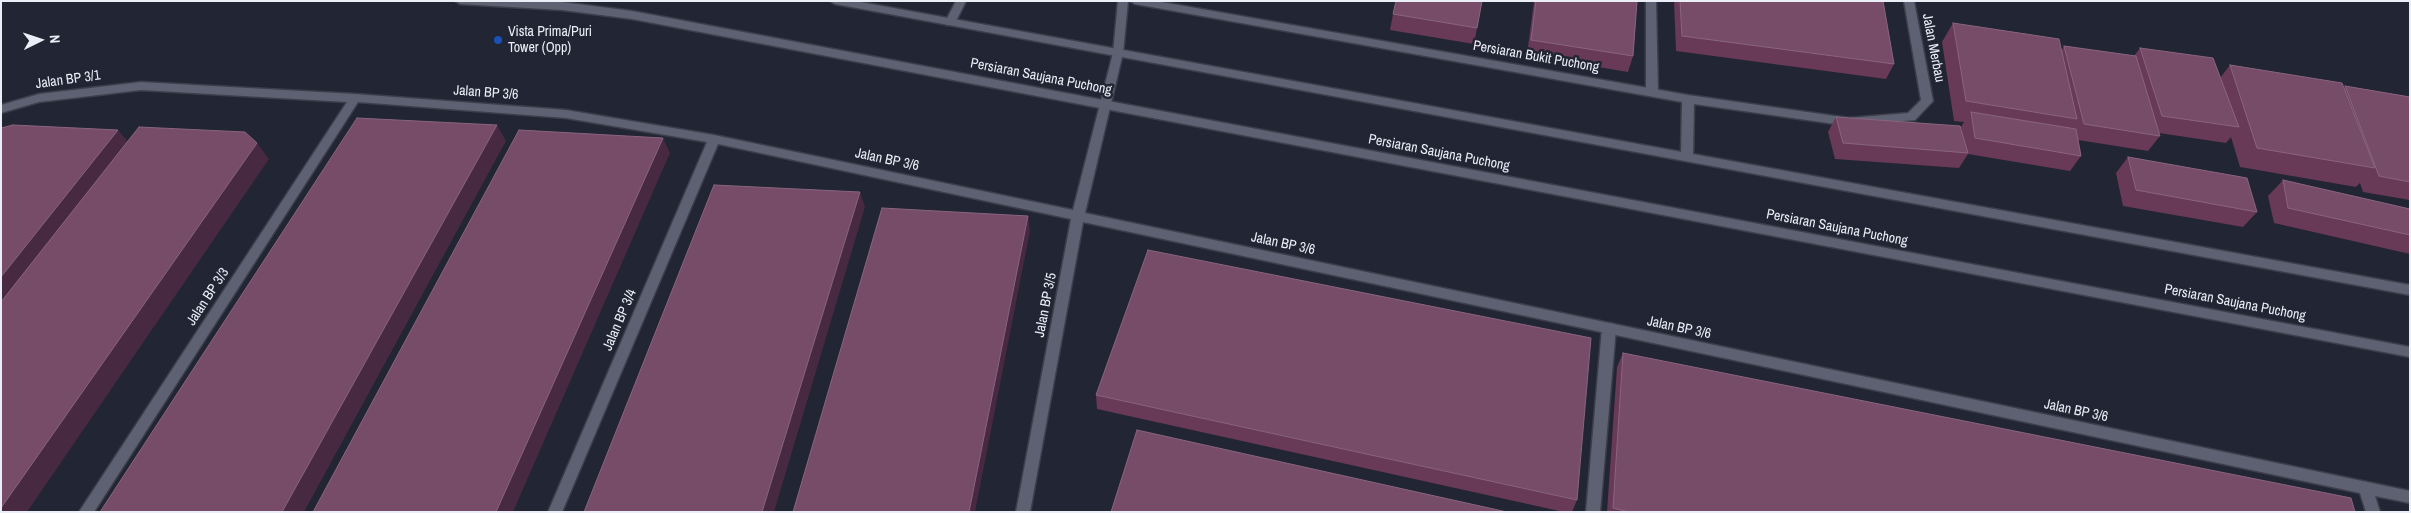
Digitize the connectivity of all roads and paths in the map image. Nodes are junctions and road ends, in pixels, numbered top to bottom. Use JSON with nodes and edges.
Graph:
{"nodes":[{"id":1,"x":460,"y":1,"type":"edge"},
{"id":2,"x":835,"y":1,"type":"edge"},
{"id":3,"x":961,"y":1,"type":"edge"},
{"id":4,"x":1123,"y":1,"type":"edge"},
{"id":5,"x":1135,"y":1,"type":"edge"},
{"id":6,"x":1651,"y":1,"type":"edge"},
{"id":7,"x":1909,"y":1,"type":"edge"},
{"id":8,"x":950,"y":22,"type":"junction"},
{"id":9,"x":1118,"y":54,"type":"junction"},
{"id":10,"x":141,"y":86,"type":"joint"},
{"id":11,"x":1652,"y":92,"type":"junction"},
{"id":12,"x":355,"y":98,"type":"junction"},
{"id":13,"x":1688,"y":99,"type":"junction"},
{"id":14,"x":1927,"y":100,"type":"joint"},
{"id":15,"x":1107,"y":105,"type":"junction"},
{"id":16,"x":1,"y":109,"type":"edge"},
{"id":17,"x":714,"y":139,"type":"junction"},
{"id":18,"x":1687,"y":158,"type":"junction"},
{"id":19,"x":1078,"y":216,"type":"junction"},
{"id":20,"x":2410,"y":290,"type":"edge"},
{"id":21,"x":1609,"y":328,"type":"junction"},
{"id":22,"x":2410,"y":352,"type":"edge"},
{"id":23,"x":2366,"y":488,"type":"junction"},
{"id":24,"x":2410,"y":497,"type":"edge"},
{"id":25,"x":86,"y":512,"type":"edge"},
{"id":26,"x":555,"y":512,"type":"edge"},
{"id":27,"x":1023,"y":512,"type":"edge"},
{"id":28,"x":1594,"y":512,"type":"edge"},
{"id":29,"x":2373,"y":512,"type":"edge"}],
"edges":[{"from":1,"to":15,"type":"street","name":"Persiaran Saujana Puchong"},
{"from":2,"to":8,"type":"street"},
{"from":3,"to":8,"type":"street"},
{"from":4,"to":9,"type":"street","name":"Jalan BP 3/5"},
{"from":5,"to":11,"type":"street","name":"Persiaran Bukit Puchong"},
{"from":6,"to":11,"type":"street"},
{"from":7,"to":14,"type":"street","name":"Jalan Merbau"},
{"from":8,"to":9,"type":"street"},
{"from":9,"to":15,"type":"street","name":"Jalan BP 3/5"},
{"from":9,"to":18,"type":"street"},
{"from":10,"to":12,"type":"street","name":"Jalan BP 3/6"},
{"from":10,"to":16,"type":"street","name":"Jalan BP 3/1"},
{"from":11,"to":13,"type":"street","name":"Persiaran Bukit Puchong"},
{"from":12,"to":17,"type":"street","name":"Jalan BP 3/6"},
{"from":12,"to":25,"type":"street","name":"Jalan BP 3/3"},
{"from":13,"to":14,"type":"street","name":"Persiaran Bukit Puchong"},
{"from":13,"to":18,"type":"street"},
{"from":15,"to":19,"type":"street","name":"Jalan BP 3/5"},
{"from":15,"to":22,"type":"street","name":"Persiaran Saujana Puchong"},
{"from":17,"to":19,"type":"street","name":"Jalan BP 3/6"},
{"from":17,"to":26,"type":"street","name":"Jalan BP 3/4"},
{"from":18,"to":20,"type":"street"},
{"from":19,"to":21,"type":"street","name":"Jalan BP 3/6"},
{"from":19,"to":27,"type":"street","name":"Jalan BP 3/5"},
{"from":21,"to":23,"type":"street","name":"Jalan BP 3/6"},
{"from":21,"to":28,"type":"street"},
{"from":23,"to":24,"type":"street","name":"Jalan BP 3/6"},
{"from":23,"to":29,"type":"street"}]}
